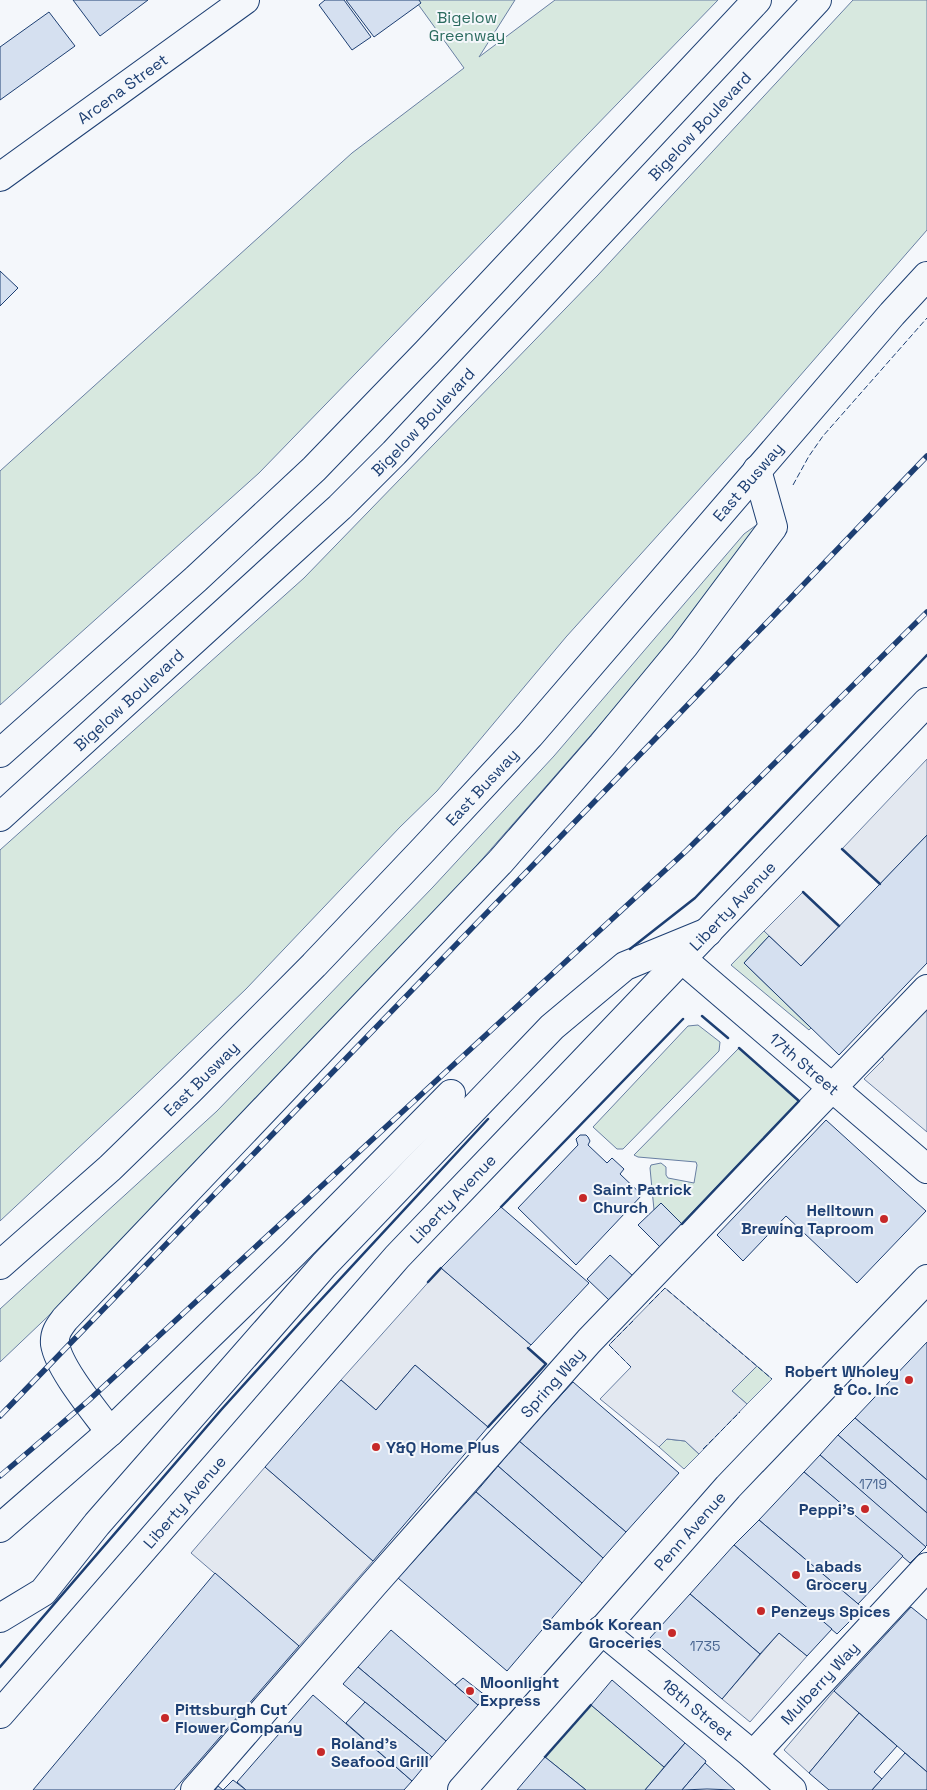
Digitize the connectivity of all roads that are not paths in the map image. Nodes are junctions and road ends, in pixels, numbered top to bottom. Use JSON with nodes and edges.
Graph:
{"nodes":[{"id":1,"x":246,"y":0,"type":"edge"},
{"id":2,"x":757,"y":0,"type":"edge"},
{"id":3,"x":817,"y":0,"type":"edge"},
{"id":4,"x":0,"y":177,"type":"edge"},
{"id":5,"x":927,"y":276,"type":"edge"},
{"id":6,"x":757,"y":470,"type":"junction"},
{"id":7,"x":927,"y":702,"type":"edge"},
{"id":8,"x":0,"y":753,"type":"edge"},
{"id":9,"x":0,"y":817,"type":"edge"},
{"id":10,"x":708,"y":932,"type":"junction"},
{"id":11,"x":682,"y":959,"type":"junction"},
{"id":12,"x":927,"y":989,"type":"edge"},
{"id":13,"x":832,"y":1088,"type":"junction"},
{"id":14,"x":451,"y":1094,"type":"dead end"},
{"id":15,"x":927,"y":1169,"type":"edge"},
{"id":16,"x":0,"y":1265,"type":"edge"},
{"id":17,"x":927,"y":1279,"type":"edge"},
{"id":18,"x":110,"y":1432,"type":"junction"},
{"id":19,"x":0,"y":1528,"type":"edge"},
{"id":20,"x":924,"y":1575,"type":"edge"},
{"id":21,"x":0,"y":1618,"type":"edge"},
{"id":22,"x":601,"y":1630,"type":"junction"},
{"id":23,"x":0,"y":1714,"type":"edge"},
{"id":24,"x":753,"y":1755,"type":"junction"},
{"id":25,"x":195,"y":1790,"type":"edge"},
{"id":26,"x":462,"y":1790,"type":"edge"},
{"id":27,"x":792,"y":1790,"type":"edge"}],
"edges":[{"from":1,"to":4,"type":"main road","name":"Arcena Street"},
{"from":2,"to":8,"type":"main road"},
{"from":3,"to":9,"type":"main road","name":"Bigelow Boulevard"},
{"from":5,"to":6,"type":"main road","name":"East Busway"},
{"from":6,"to":16,"type":"main road","name":"East Busway"},
{"from":6,"to":18,"type":"main road"},
{"from":7,"to":10,"type":"main road","name":"Liberty Avenue"},
{"from":10,"to":11,"type":"main road","name":"Liberty Avenue"},
{"from":10,"to":21,"type":"main road"},
{"from":11,"to":13,"type":"main road","name":"17th Street"},
{"from":11,"to":23,"type":"main road","name":"Liberty Avenue"},
{"from":12,"to":13,"type":"main road","name":"Spring Way"},
{"from":13,"to":15,"type":"main road","name":"17th Street"},
{"from":13,"to":25,"type":"main road","name":"Spring Way"},
{"from":14,"to":18,"type":"main road"},
{"from":17,"to":22,"type":"main road","name":"Penn Avenue"},
{"from":18,"to":19,"type":"main road"},
{"from":20,"to":24,"type":"main road","name":"Mulberry Way"},
{"from":22,"to":24,"type":"main road","name":"18th Street"},
{"from":22,"to":26,"type":"main road","name":"Penn Avenue"},
{"from":24,"to":27,"type":"main road","name":"18th Street"}]}
